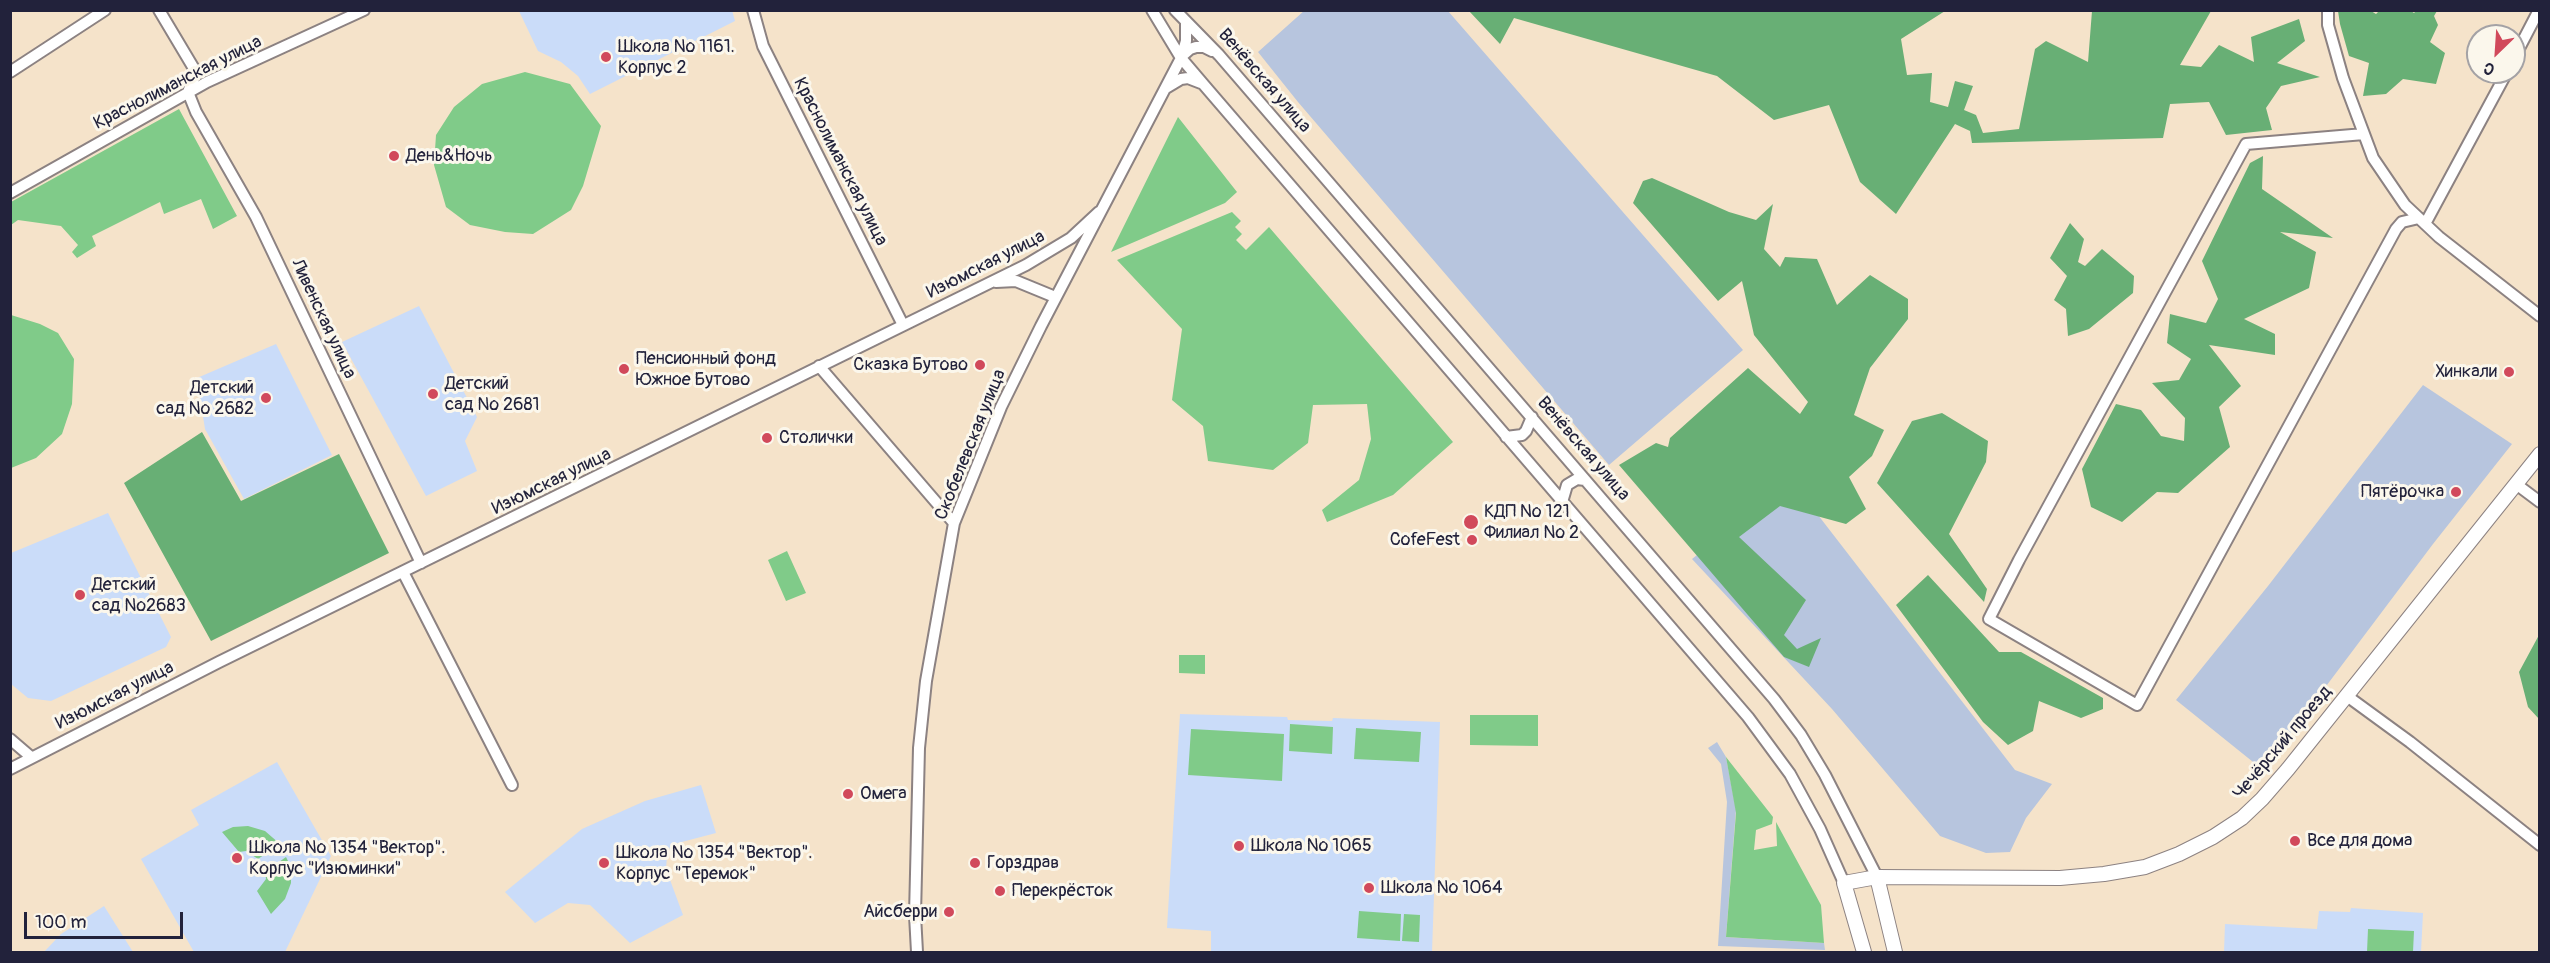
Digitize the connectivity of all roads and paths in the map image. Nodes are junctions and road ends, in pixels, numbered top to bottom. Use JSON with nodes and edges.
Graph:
{"nodes":[{"id":1,"x":105,"y":10,"type":"edge"},
{"id":2,"x":159,"y":10,"type":"edge"},
{"id":3,"x":364,"y":10,"type":"edge"},
{"id":4,"x":753,"y":10,"type":"edge"},
{"id":5,"x":1152,"y":10,"type":"edge"},
{"id":6,"x":1175,"y":10,"type":"edge"},
{"id":7,"x":2328,"y":10,"type":"edge"},
{"id":8,"x":2539,"y":10,"type":"edge"},
{"id":9,"x":1186,"y":22,"type":"junction"},
{"id":10,"x":2526,"y":35,"type":"edge"},
{"id":11,"x":1219,"y":55,"type":"junction"},
{"id":12,"x":1181,"y":58,"type":"junction"},
{"id":13,"x":10,"y":72,"type":"edge"},
{"id":14,"x":2499,"y":84,"type":"edge"},
{"id":15,"x":1204,"y":85,"type":"junction"},
{"id":16,"x":188,"y":92,"type":"junction"},
{"id":17,"x":1162,"y":92,"type":"junction"},
{"id":18,"x":2364,"y":134,"type":"junction"},
{"id":19,"x":10,"y":193,"type":"edge"},
{"id":20,"x":1099,"y":212,"type":"junction"},
{"id":21,"x":2422,"y":221,"type":"junction"},
{"id":22,"x":993,"y":282,"type":"junction"},
{"id":23,"x":1055,"y":297,"type":"junction"},
{"id":24,"x":2540,"y":316,"type":"edge"},
{"id":25,"x":903,"y":325,"type":"junction"},
{"id":26,"x":819,"y":366,"type":"junction"},
{"id":27,"x":1532,"y":417,"type":"junction"},
{"id":28,"x":1506,"y":437,"type":"junction"},
{"id":29,"x":2540,"y":454,"type":"edge"},
{"id":30,"x":1585,"y":480,"type":"junction"},
{"id":31,"x":2516,"y":484,"type":"junction"},
{"id":32,"x":1562,"y":502,"type":"junction"},
{"id":33,"x":2540,"y":502,"type":"edge"},
{"id":34,"x":954,"y":523,"type":"junction"},
{"id":35,"x":422,"y":563,"type":"junction"},
{"id":36,"x":403,"y":572,"type":"junction"},
{"id":37,"x":2347,"y":696,"type":"junction"},
{"id":38,"x":10,"y":739,"type":"edge"},
{"id":39,"x":31,"y":757,"type":"junction"},
{"id":40,"x":10,"y":769,"type":"edge"},
{"id":41,"x":512,"y":785,"type":"dead end"},
{"id":42,"x":2540,"y":845,"type":"edge"},
{"id":43,"x":1877,"y":877,"type":"junction"},
{"id":44,"x":1844,"y":883,"type":"junction"},
{"id":45,"x":917,"y":952,"type":"edge"},
{"id":46,"x":1864,"y":952,"type":"edge"},
{"id":47,"x":1895,"y":952,"type":"edge"}],
"edges":[{"from":1,"to":13,"type":"street"},
{"from":2,"to":16,"type":"street"},
{"from":3,"to":16,"type":"street","name":"Краснолиманская улица"},
{"from":4,"to":25,"type":"street","name":"Краснолиманская улица"},
{"from":5,"to":12,"type":"street"},
{"from":6,"to":9,"type":"street","name":"Венёвская улица"},
{"from":7,"to":18,"type":"street"},
{"from":8,"to":10,"type":"street"},
{"from":9,"to":11,"type":"street","name":"Венёвская улица"},
{"from":9,"to":12,"type":"street","name":"Скобелевская улица"},
{"from":11,"to":12,"type":"street"},
{"from":11,"to":27,"type":"street","name":"Венёвская улица"},
{"from":12,"to":15,"type":"street"},
{"from":12,"to":17,"type":"street","name":"Скобелевская улица"},
{"from":14,"to":21,"type":"street"},
{"from":15,"to":17,"type":"street"},
{"from":15,"to":28,"type":"street"},
{"from":16,"to":19,"type":"street","name":"Краснолиманская улица"},
{"from":16,"to":35,"type":"street","name":"Ливенская улица"},
{"from":17,"to":20,"type":"street","name":"Скобелевская улица"},
{"from":18,"to":21,"type":"street"},
{"from":18,"to":21,"type":"street"},
{"from":20,"to":22,"type":"street","name":"Изюмская улица"},
{"from":20,"to":23,"type":"street","name":"Скобелевская улица"},
{"from":21,"to":24,"type":"street"},
{"from":22,"to":23,"type":"street"},
{"from":22,"to":25,"type":"street","name":"Изюмская улица"},
{"from":23,"to":34,"type":"street","name":"Скобелевская улица"},
{"from":25,"to":26,"type":"street","name":"Изюмская улица"},
{"from":26,"to":34,"type":"street"},
{"from":26,"to":35,"type":"street","name":"Изюмская улица"},
{"from":27,"to":28,"type":"street"},
{"from":27,"to":30,"type":"street","name":"Венёвская улица"},
{"from":28,"to":32,"type":"street"},
{"from":29,"to":31,"type":"main road","name":"Чечёрский проезд"},
{"from":30,"to":32,"type":"street"},
{"from":30,"to":43,"type":"street","name":"Венёвская улица"},
{"from":31,"to":33,"type":"street"},
{"from":31,"to":37,"type":"main road","name":"Чечёрский проезд"},
{"from":32,"to":44,"type":"street"},
{"from":34,"to":45,"type":"street","name":"Скобелевская улица"},
{"from":35,"to":36,"type":"street","name":"Изюмская улица"},
{"from":36,"to":39,"type":"street","name":"Изюмская улица"},
{"from":36,"to":41,"type":"street"},
{"from":37,"to":42,"type":"street"},
{"from":37,"to":43,"type":"main road","name":"Чечёрский проезд"},
{"from":38,"to":39,"type":"street"},
{"from":39,"to":40,"type":"street","name":"Изюмская улица"},
{"from":43,"to":44,"type":"main road","name":"Чечёрский проезд"},
{"from":43,"to":47,"type":"main road","name":"Венёвская улица"},
{"from":44,"to":46,"type":"main road"}]}
